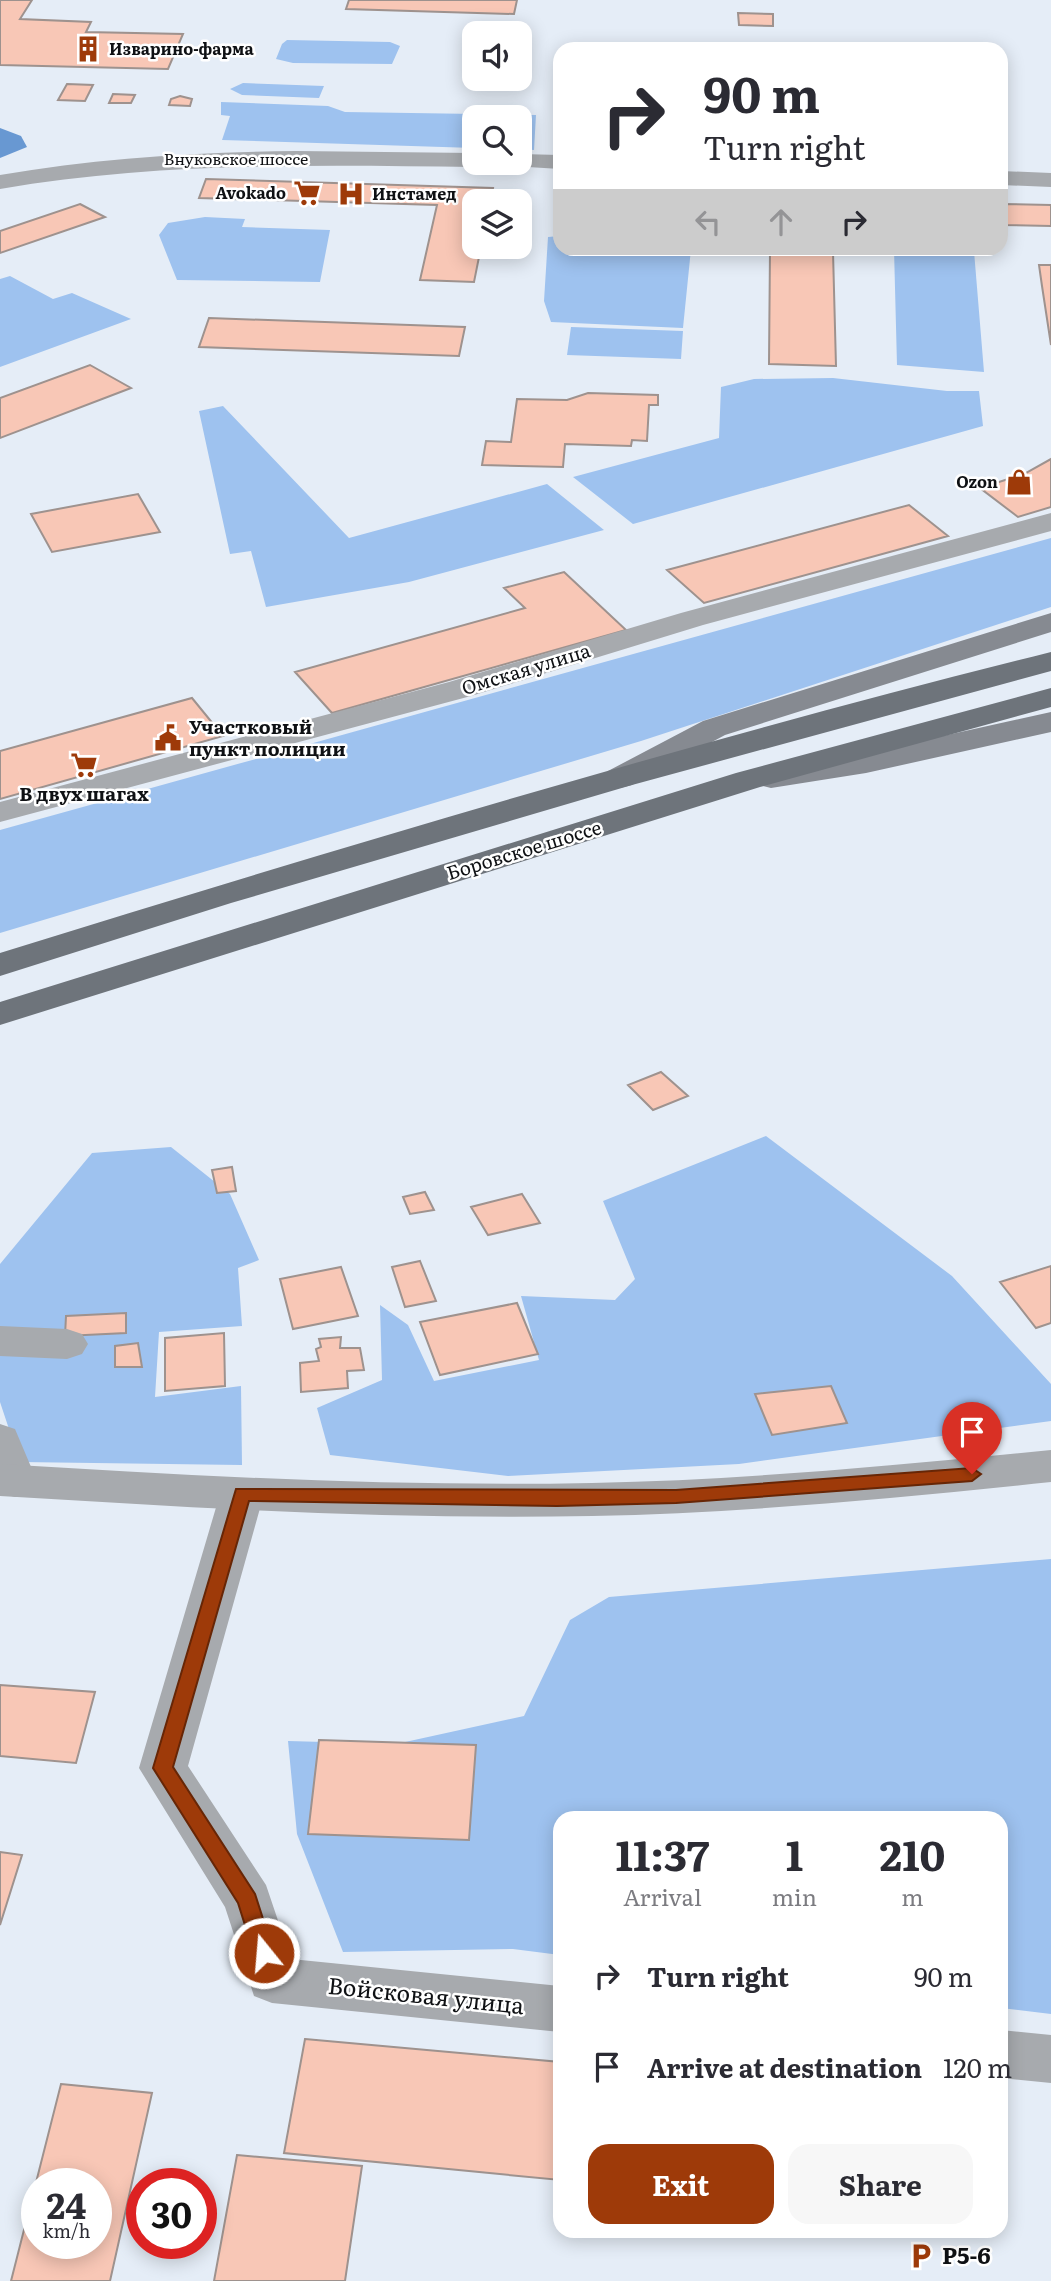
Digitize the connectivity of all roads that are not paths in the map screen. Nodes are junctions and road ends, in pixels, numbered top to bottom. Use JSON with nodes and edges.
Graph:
{"nodes":[{"id":1,"x":462,"y":160,"type":"edge"},
{"id":2,"x":532,"y":161,"type":"edge"},
{"id":3,"x":553,"y":162,"type":"edge"},
{"id":4,"x":1008,"y":178,"type":"edge"},
{"id":5,"x":1051,"y":180,"type":"edge"},
{"id":6,"x":0,"y":182,"type":"edge"},
{"id":7,"x":1051,"y":522,"type":"edge"},
{"id":8,"x":1051,"y":622,"type":"edge"},
{"id":9,"x":1051,"y":661,"type":"edge"},
{"id":10,"x":1051,"y":697,"type":"edge"},
{"id":11,"x":1051,"y":722,"type":"edge"},
{"id":12,"x":620,"y":778,"type":"junction"},
{"id":13,"x":748,"y":780,"type":"junction"},
{"id":14,"x":0,"y":812,"type":"edge"},
{"id":15,"x":0,"y":965,"type":"edge"},
{"id":16,"x":0,"y":1014,"type":"edge"},
{"id":17,"x":0,"y":1341,"type":"edge"},
{"id":18,"x":67,"y":1344,"type":"dead end"},
{"id":19,"x":0,"y":1440,"type":"edge"},
{"id":20,"x":1051,"y":1466,"type":"edge"},
{"id":21,"x":8,"y":1481,"type":"edge"},
{"id":22,"x":242,"y":1494,"type":"junction"},
{"id":23,"x":553,"y":2008,"type":"edge"},
{"id":24,"x":1008,"y":2055,"type":"edge"},
{"id":25,"x":1051,"y":2059,"type":"edge"}],
"edges":[{"from":1,"to":6,"type":"street","name":"Внуковское шоссе"},
{"from":2,"to":3,"type":"street"},
{"from":4,"to":5,"type":"street"},
{"from":7,"to":14,"type":"street","name":"Омская улица"},
{"from":8,"to":12,"type":"main road"},
{"from":9,"to":12,"type":"main road"},
{"from":10,"to":13,"type":"main road","name":"Боровское шоссе"},
{"from":11,"to":13,"type":"main road"},
{"from":12,"to":15,"type":"main road"},
{"from":13,"to":16,"type":"main road","name":"Боровское шоссе"},
{"from":17,"to":18,"type":"street"},
{"from":19,"to":21,"type":"street"},
{"from":20,"to":22,"type":"street"},
{"from":21,"to":22,"type":"street"},
{"from":22,"to":23,"type":"street","name":"Войсковая улица"},
{"from":24,"to":25,"type":"street"}]}
